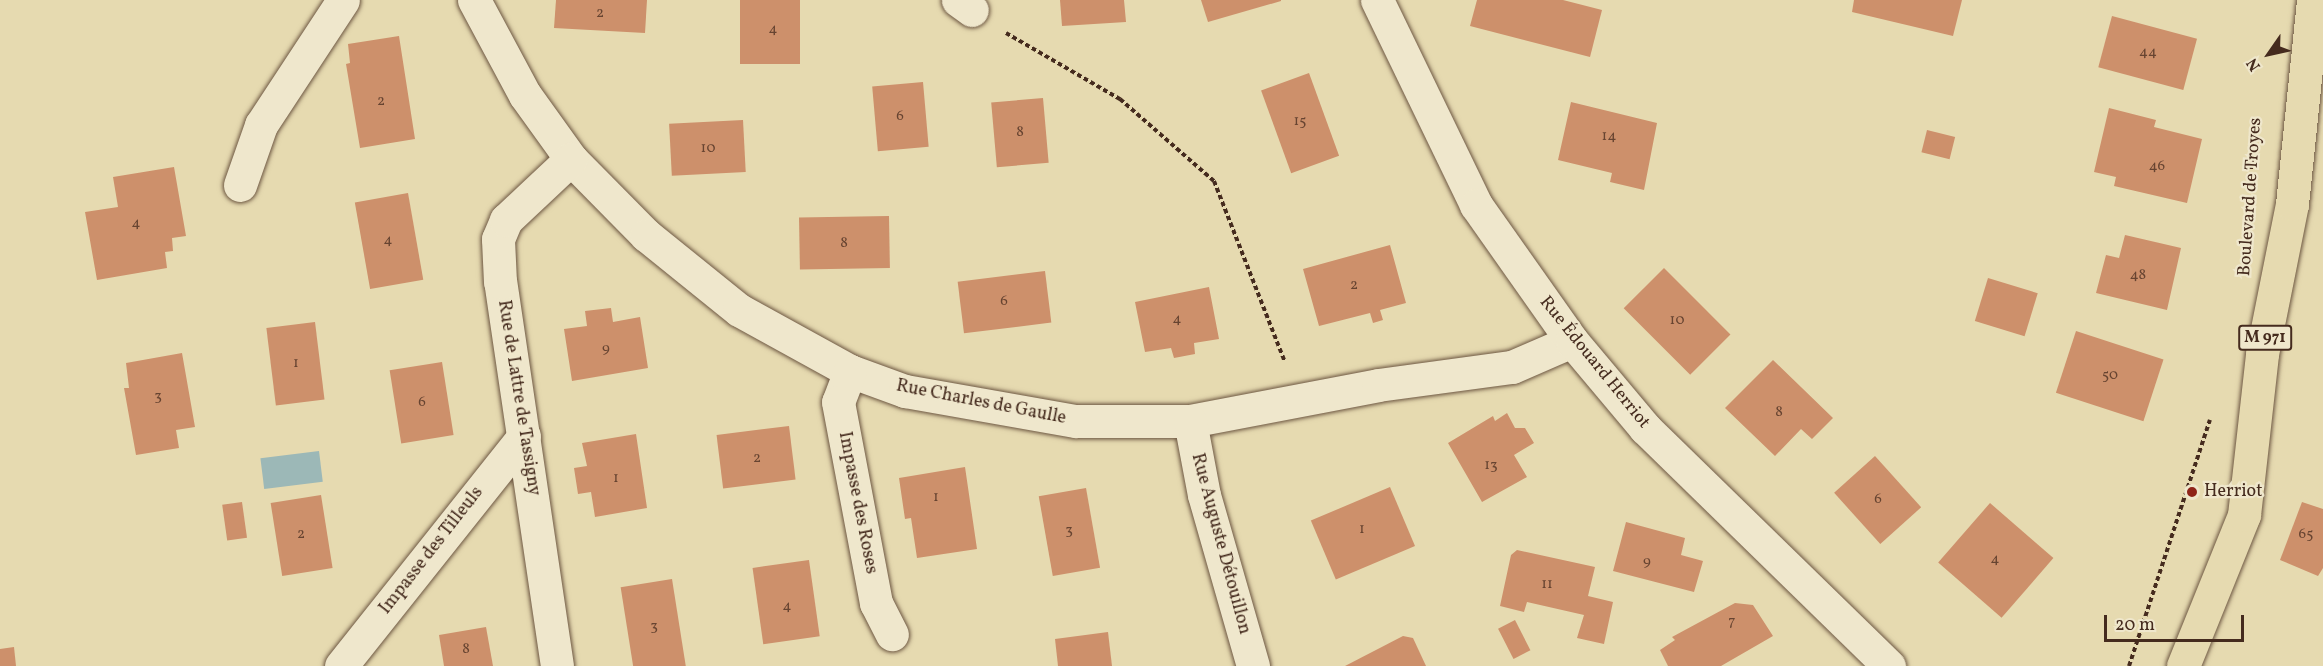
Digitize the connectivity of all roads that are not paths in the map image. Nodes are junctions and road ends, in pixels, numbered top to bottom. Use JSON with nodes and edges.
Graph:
{"nodes":[{"id":1,"x":343,"y":0,"type":"edge"},
{"id":2,"x":474,"y":0,"type":"edge"},
{"id":3,"x":1377,"y":0,"type":"edge"},
{"id":4,"x":2313,"y":0,"type":"edge"},
{"id":5,"x":571,"y":159,"type":"junction"},
{"id":6,"x":240,"y":185,"type":"dead end"},
{"id":7,"x":1572,"y":341,"type":"junction"},
{"id":8,"x":850,"y":371,"type":"junction"},
{"id":9,"x":1190,"y":421,"type":"junction"},
{"id":10,"x":524,"y":436,"type":"junction"},
{"id":11,"x":892,"y":634,"type":"dead end"},
{"id":12,"x":340,"y":666,"type":"edge"},
{"id":13,"x":557,"y":666,"type":"edge"},
{"id":14,"x":1253,"y":666,"type":"edge"},
{"id":15,"x":1889,"y":666,"type":"edge"},
{"id":16,"x":2183,"y":666,"type":"edge"}],
"edges":[{"from":1,"to":6,"type":"street"},
{"from":2,"to":5,"type":"street","name":"Rue Charles de Gaulle"},
{"from":3,"to":7,"type":"street","name":"Rue Édouard Herriot"},
{"from":4,"to":16,"type":"main road","name":"Boulevard de Troyes","number":"M 971"},
{"from":5,"to":8,"type":"street","name":"Rue Charles de Gaulle"},
{"from":5,"to":10,"type":"street","name":"Rue de Lattre de Tassigny"},
{"from":7,"to":9,"type":"street","name":"Rue Charles de Gaulle"},
{"from":7,"to":15,"type":"street","name":"Rue Édouard Herriot"},
{"from":8,"to":9,"type":"street","name":"Rue Charles de Gaulle"},
{"from":8,"to":11,"type":"street","name":"Impasse des Roses"},
{"from":9,"to":14,"type":"street","name":"Rue Auguste Détouillon"},
{"from":10,"to":12,"type":"street","name":"Impasse des Tilleuls"},
{"from":10,"to":13,"type":"street","name":"Rue de Lattre de Tassigny"}]}
